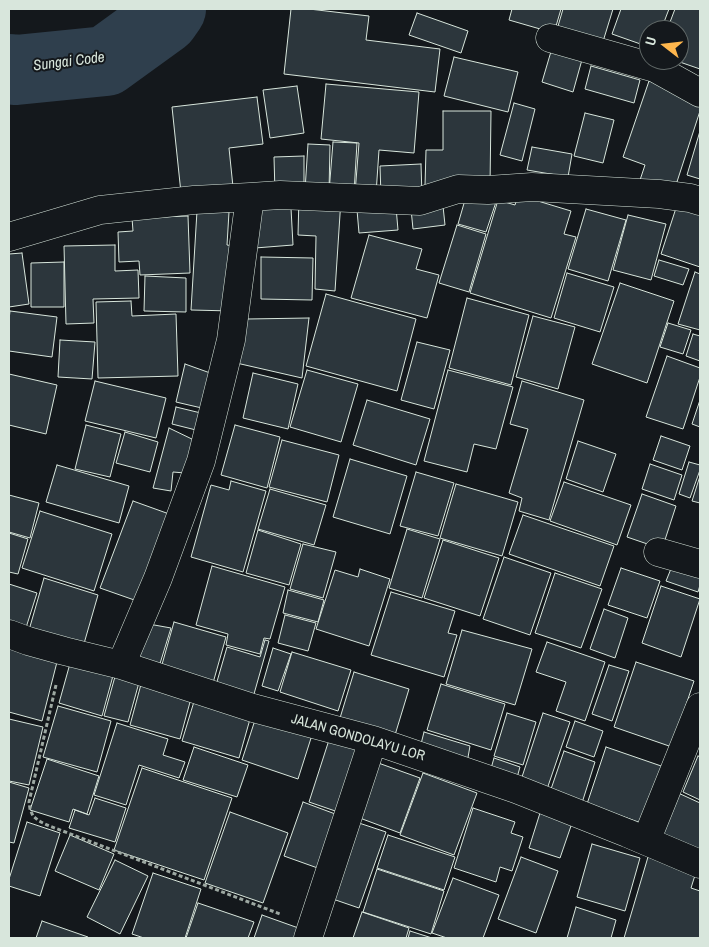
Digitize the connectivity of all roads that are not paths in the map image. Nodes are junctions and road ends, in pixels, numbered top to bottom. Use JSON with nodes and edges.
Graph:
{"nodes":[{"id":1,"x":550,"y":38,"type":"dead end"},
{"id":2,"x":700,"y":93,"type":"edge"},
{"id":3,"x":250,"y":197,"type":"junction"},
{"id":4,"x":700,"y":201,"type":"edge"},
{"id":5,"x":9,"y":237,"type":"edge"},
{"id":6,"x":658,"y":552,"type":"dead end"},
{"id":7,"x":700,"y":564,"type":"edge"},
{"id":8,"x":9,"y":634,"type":"edge"},
{"id":9,"x":121,"y":665,"type":"junction"},
{"id":10,"x":700,"y":707,"type":"edge"},
{"id":11,"x":373,"y":740,"type":"junction"},
{"id":12,"x":646,"y":841,"type":"junction"},
{"id":13,"x":700,"y":864,"type":"edge"},
{"id":14,"x":311,"y":933,"type":"edge"}],
"edges":[{"from":1,"to":2,"type":"street"},
{"from":3,"to":4,"type":"street"},
{"from":3,"to":5,"type":"street"},
{"from":3,"to":9,"type":"street"},
{"from":6,"to":7,"type":"street"},
{"from":8,"to":9,"type":"street","name":"JALAN GONDOLAYU LOR"},
{"from":9,"to":11,"type":"street","name":"JALAN GONDOLAYU LOR"},
{"from":10,"to":12,"type":"street"},
{"from":11,"to":12,"type":"street","name":"JALAN GONDOLAYU LOR"},
{"from":11,"to":14,"type":"street"},
{"from":12,"to":13,"type":"street","name":"JALAN GONDOLAYU LOR"}]}
